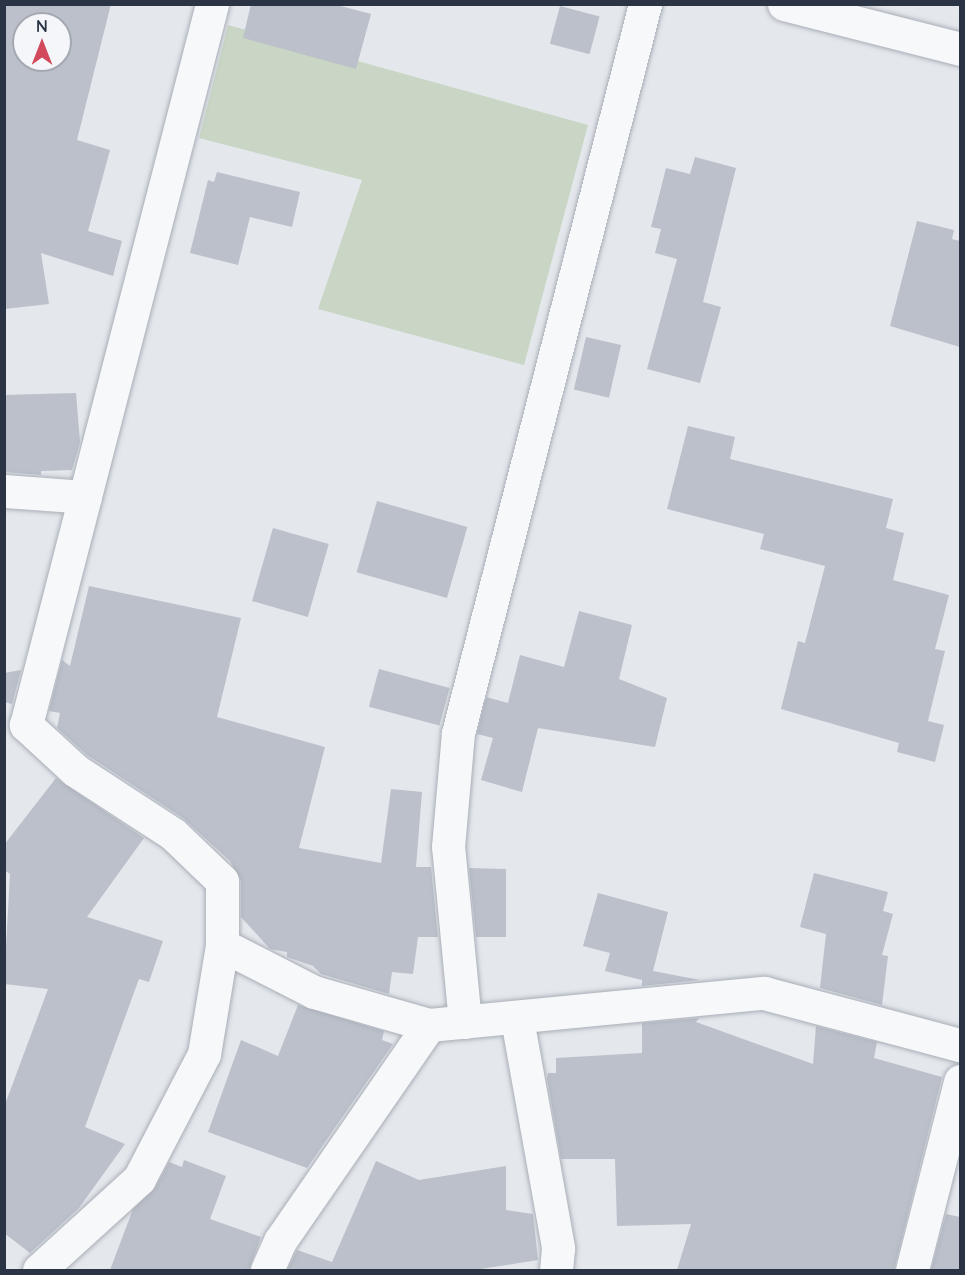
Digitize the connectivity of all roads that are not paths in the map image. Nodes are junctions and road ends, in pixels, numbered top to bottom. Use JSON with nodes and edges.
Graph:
{"nodes":[{"id":1,"x":212,"y":4,"type":"edge"},
{"id":2,"x":645,"y":4,"type":"edge"},
{"id":3,"x":784,"y":4,"type":"edge"},
{"id":4,"x":960,"y":49,"type":"edge"},
{"id":5,"x":4,"y":491,"type":"edge"},
{"id":6,"x":85,"y":497,"type":"junction"},
{"id":7,"x":15,"y":718,"type":"edge"},
{"id":8,"x":222,"y":945,"type":"junction"},
{"id":9,"x":517,"y":1019,"type":"junction"},
{"id":10,"x":465,"y":1022,"type":"junction"},
{"id":11,"x":429,"y":1025,"type":"junction"},
{"id":12,"x":960,"y":1045,"type":"edge"},
{"id":13,"x":960,"y":1082,"type":"edge"},
{"id":14,"x":39,"y":1270,"type":"edge"},
{"id":15,"x":267,"y":1270,"type":"edge"},
{"id":16,"x":556,"y":1270,"type":"edge"},
{"id":17,"x":912,"y":1270,"type":"edge"}],
"edges":[{"from":1,"to":6,"type":"street"},
{"from":2,"to":10,"type":"street"},
{"from":3,"to":4,"type":"street"},
{"from":5,"to":6,"type":"street"},
{"from":6,"to":7,"type":"street"},
{"from":7,"to":8,"type":"street"},
{"from":8,"to":11,"type":"street"},
{"from":8,"to":14,"type":"street"},
{"from":9,"to":10,"type":"street"},
{"from":9,"to":12,"type":"street"},
{"from":9,"to":16,"type":"street"},
{"from":10,"to":11,"type":"street"},
{"from":11,"to":15,"type":"street"},
{"from":13,"to":17,"type":"street"}]}
